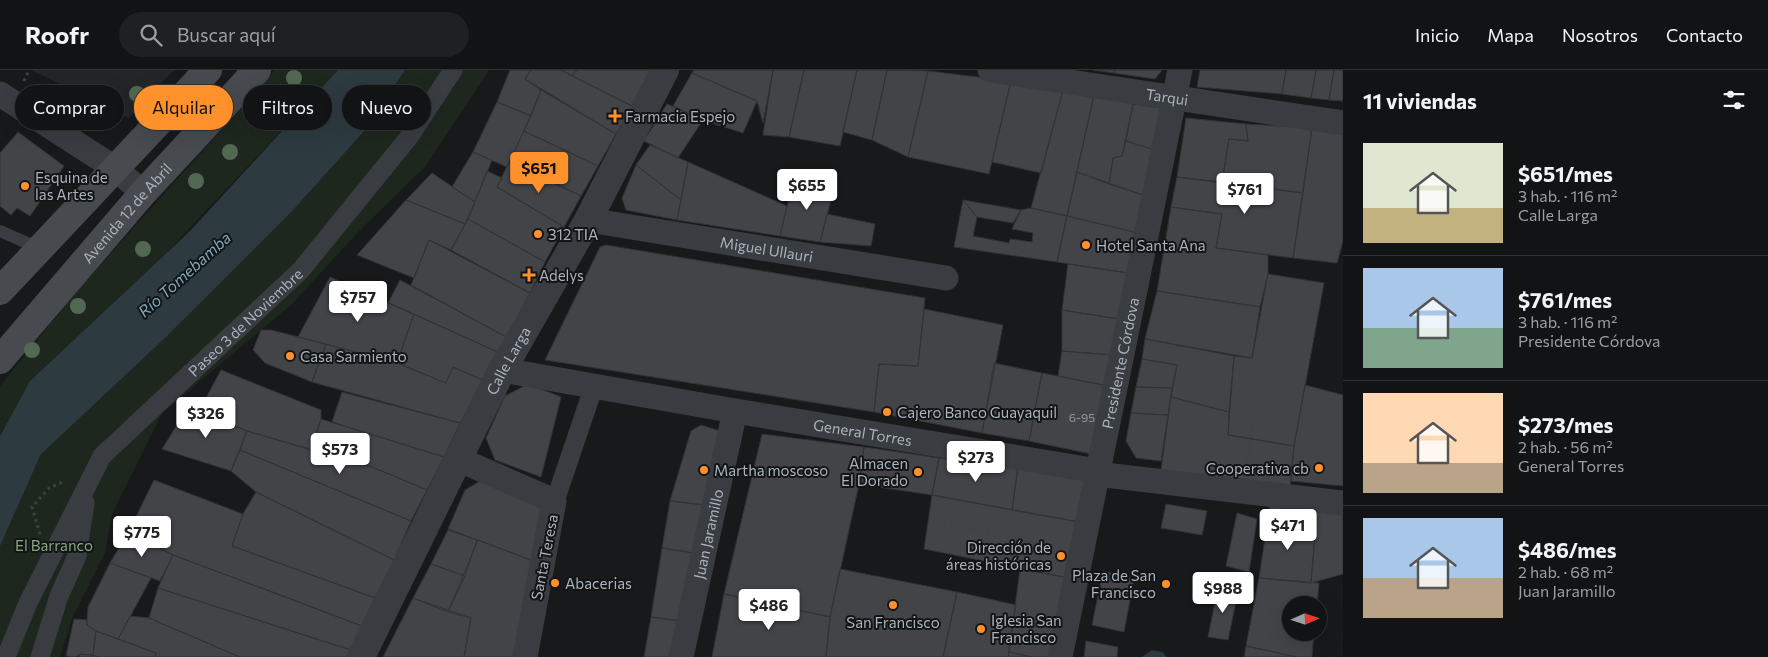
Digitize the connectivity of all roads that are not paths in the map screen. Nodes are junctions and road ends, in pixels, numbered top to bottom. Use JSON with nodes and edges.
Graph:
{"nodes":[{"id":1,"x":208,"y":70,"type":"edge"},
{"id":2,"x":257,"y":70,"type":"edge"},
{"id":3,"x":453,"y":70,"type":"edge"},
{"id":4,"x":665,"y":70,"type":"edge"},
{"id":5,"x":990,"y":70,"type":"edge"},
{"id":6,"x":1180,"y":70,"type":"edge"},
{"id":7,"x":0,"y":94,"type":"edge"},
{"id":8,"x":1175,"y":96,"type":"junction"},
{"id":9,"x":1343,"y":123,"type":"edge"},
{"id":10,"x":116,"y":169,"type":"junction"},
{"id":11,"x":143,"y":194,"type":"junction"},
{"id":12,"x":588,"y":220,"type":"junction"},
{"id":13,"x":0,"y":230,"type":"edge"},
{"id":14,"x":40,"y":249,"type":"junction"},
{"id":15,"x":946,"y":278,"type":"dead end"},
{"id":16,"x":0,"y":292,"type":"edge"},
{"id":17,"x":0,"y":360,"type":"edge"},
{"id":18,"x":502,"y":370,"type":"junction"},
{"id":19,"x":594,"y":386,"type":"junction"},
{"id":20,"x":735,"y":411,"type":"junction"},
{"id":21,"x":458,"y":459,"type":"junction"},
{"id":22,"x":1098,"y":471,"type":"junction"},
{"id":23,"x":90,"y":479,"type":"junction"},
{"id":24,"x":1343,"y":503,"type":"edge"},
{"id":25,"x":554,"y":504,"type":"junction"},
{"id":26,"x":6,"y":657,"type":"edge"},
{"id":27,"x":40,"y":657,"type":"edge"},
{"id":28,"x":361,"y":657,"type":"edge"},
{"id":29,"x":525,"y":657,"type":"edge"},
{"id":30,"x":681,"y":657,"type":"edge"},
{"id":31,"x":1060,"y":657,"type":"edge"}],
"edges":[{"from":1,"to":10,"type":"main road"},
{"from":2,"to":11,"type":"main road","name":"Avenida 12 de Abril"},
{"from":3,"to":23,"type":"street","name":"Paseo 3 de Noviembre"},
{"from":4,"to":12,"type":"street","name":"Calle Larga"},
{"from":5,"to":8,"type":"street","name":"Tarqui"},
{"from":6,"to":8,"type":"street","name":"Presidente Córdova"},
{"from":7,"to":10,"type":"street"},
{"from":8,"to":9,"type":"street","name":"Tarqui"},
{"from":8,"to":22,"type":"street","name":"Presidente Córdova"},
{"from":10,"to":11,"type":"street"},
{"from":10,"to":14,"type":"main road"},
{"from":11,"to":17,"type":"main road","name":"Avenida 12 de Abril"},
{"from":12,"to":15,"type":"street","name":"Miguel Ullauri"},
{"from":12,"to":18,"type":"street","name":"Calle Larga"},
{"from":13,"to":14,"type":"lane"},
{"from":14,"to":16,"type":"main road"},
{"from":18,"to":19,"type":"street","name":"General Torres"},
{"from":18,"to":21,"type":"street","name":"Calle Larga"},
{"from":19,"to":20,"type":"street","name":"General Torres"},
{"from":19,"to":25,"type":"street"},
{"from":20,"to":22,"type":"street","name":"General Torres"},
{"from":20,"to":30,"type":"street","name":"Juan Jaramillo"},
{"from":21,"to":25,"type":"street","name":"Santa Teresa"},
{"from":21,"to":28,"type":"street","name":"Calle Larga"},
{"from":22,"to":24,"type":"street","name":"General Torres"},
{"from":22,"to":31,"type":"street","name":"Presidente Córdova"},
{"from":23,"to":26,"type":"street","name":"Paseo 3 de Noviembre"},
{"from":23,"to":27,"type":"street"},
{"from":25,"to":29,"type":"street","name":"Santa Teresa"}]}
